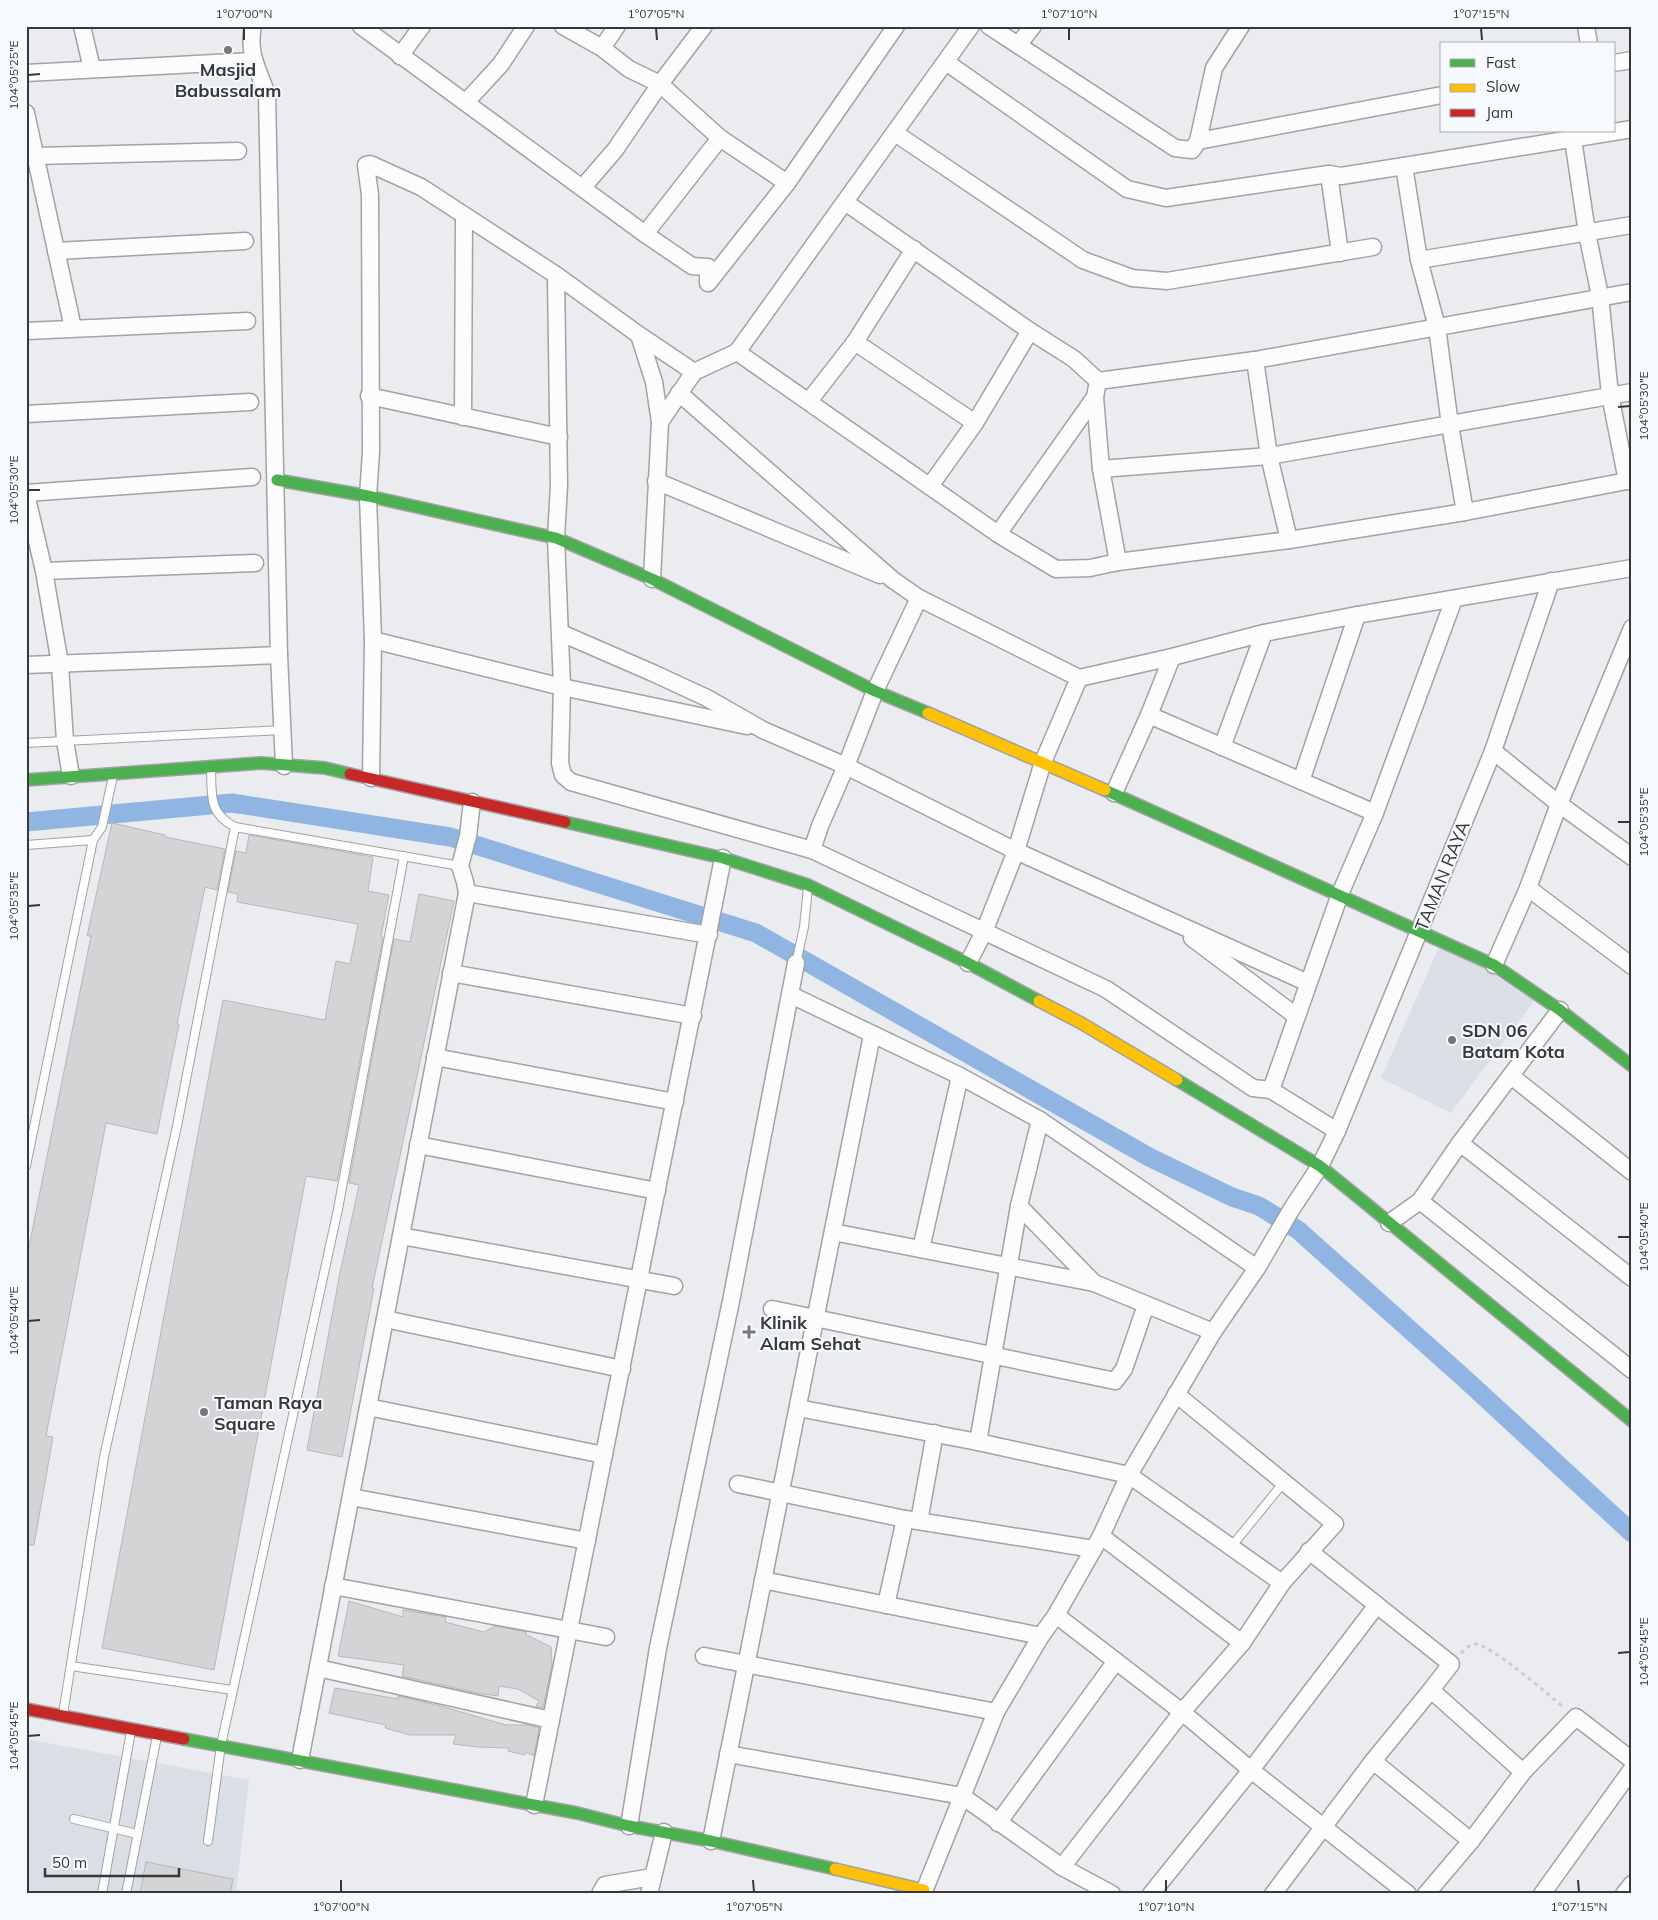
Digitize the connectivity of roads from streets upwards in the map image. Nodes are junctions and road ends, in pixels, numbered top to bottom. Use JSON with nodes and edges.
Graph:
{"nodes":[{"id":1,"x":82,"y":26,"type":"edge"},
{"id":2,"x":253,"y":26,"type":"edge"},
{"id":3,"x":361,"y":26,"type":"edge"},
{"id":4,"x":422,"y":26,"type":"edge"},
{"id":5,"x":526,"y":26,"type":"edge"},
{"id":6,"x":563,"y":26,"type":"edge"},
{"id":7,"x":617,"y":26,"type":"edge"},
{"id":8,"x":704,"y":26,"type":"edge"},
{"id":9,"x":896,"y":26,"type":"edge"},
{"id":10,"x":971,"y":26,"type":"edge"},
{"id":11,"x":989,"y":26,"type":"edge"},
{"id":12,"x":1033,"y":26,"type":"edge"},
{"id":13,"x":1586,"y":26,"type":"edge"},
{"id":14,"x":1243,"y":27,"type":"edge"},
{"id":15,"x":1589,"y":42,"type":"edge"},
{"id":16,"x":1018,"y":45,"type":"junction"},
{"id":17,"x":602,"y":48,"type":"junction"},
{"id":18,"x":400,"y":56,"type":"junction"},
{"id":19,"x":1632,"y":60,"type":"edge"},
{"id":20,"x":253,"y":61,"type":"junction"},
{"id":21,"x":946,"y":62,"type":"junction"},
{"id":22,"x":1616,"y":63,"type":"edge"},
{"id":23,"x":92,"y":69,"type":"junction"},
{"id":24,"x":26,"y":73,"type":"edge"},
{"id":25,"x":660,"y":84,"type":"junction"},
{"id":26,"x":1440,"y":95,"type":"edge"},
{"id":27,"x":466,"y":102,"type":"junction"},
{"id":28,"x":26,"y":113,"type":"edge"},
{"id":29,"x":1632,"y":129,"type":"edge"},
{"id":30,"x":895,"y":132,"type":"junction"},
{"id":31,"x":1614,"y":132,"type":"edge"},
{"id":32,"x":1616,"y":132,"type":"edge"},
{"id":33,"x":720,"y":138,"type":"junction"},
{"id":34,"x":1573,"y":139,"type":"junction"},
{"id":35,"x":1198,"y":141,"type":"junction"},
{"id":36,"x":238,"y":150,"type":"dead end"},
{"id":37,"x":36,"y":156,"type":"junction"},
{"id":38,"x":1404,"y":166,"type":"junction"},
{"id":39,"x":1330,"y":174,"type":"junction"},
{"id":40,"x":34,"y":183,"type":"edge"},
{"id":41,"x":787,"y":183,"type":"junction"},
{"id":42,"x":583,"y":187,"type":"junction"},
{"id":43,"x":845,"y":202,"type":"junction"},
{"id":44,"x":464,"y":216,"type":"junction"},
{"id":45,"x":1632,"y":225,"type":"edge"},
{"id":46,"x":1586,"y":233,"type":"junction"},
{"id":47,"x":645,"y":234,"type":"junction"},
{"id":48,"x":245,"y":241,"type":"dead end"},
{"id":49,"x":1373,"y":247,"type":"dead end"},
{"id":50,"x":914,"y":249,"type":"junction"},
{"id":51,"x":56,"y":251,"type":"junction"},
{"id":52,"x":1340,"y":253,"type":"junction"},
{"id":53,"x":1419,"y":260,"type":"junction"},
{"id":54,"x":556,"y":275,"type":"junction"},
{"id":55,"x":1632,"y":292,"type":"edge"},
{"id":56,"x":1600,"y":296,"type":"junction"},
{"id":57,"x":247,"y":321,"type":"dead end"},
{"id":58,"x":1437,"y":326,"type":"junction"},
{"id":59,"x":73,"y":328,"type":"junction"},
{"id":60,"x":26,"y":331,"type":"edge"},
{"id":61,"x":1030,"y":331,"type":"junction"},
{"id":62,"x":639,"y":335,"type":"junction"},
{"id":63,"x":855,"y":342,"type":"junction"},
{"id":64,"x":737,"y":352,"type":"junction"},
{"id":65,"x":1255,"y":360,"type":"junction"},
{"id":66,"x":694,"y":372,"type":"junction"},
{"id":67,"x":1096,"y":389,"type":"junction"},
{"id":68,"x":1632,"y":392,"type":"edge"},
{"id":69,"x":679,"y":393,"type":"junction"},
{"id":70,"x":1610,"y":395,"type":"junction"},
{"id":71,"x":369,"y":396,"type":"junction"},
{"id":72,"x":809,"y":401,"type":"junction"},
{"id":73,"x":250,"y":402,"type":"dead end"},
{"id":74,"x":26,"y":414,"type":"edge"},
{"id":75,"x":463,"y":417,"type":"junction"},
{"id":76,"x":660,"y":422,"type":"junction"},
{"id":77,"x":975,"y":423,"type":"junction"},
{"id":78,"x":1450,"y":424,"type":"junction"},
{"id":79,"x":558,"y":437,"type":"junction"},
{"id":80,"x":1269,"y":456,"type":"junction"},
{"id":81,"x":1101,"y":469,"type":"junction"},
{"id":82,"x":252,"y":477,"type":"dead end"},
{"id":83,"x":277,"y":480,"type":"junction"},
{"id":84,"x":656,"y":481,"type":"junction"},
{"id":85,"x":1629,"y":481,"type":"edge"},
{"id":86,"x":930,"y":486,"type":"junction"},
{"id":87,"x":26,"y":494,"type":"edge"},
{"id":88,"x":368,"y":496,"type":"junction"},
{"id":89,"x":1465,"y":512,"type":"junction"},
{"id":90,"x":998,"y":534,"type":"junction"},
{"id":91,"x":556,"y":538,"type":"junction"},
{"id":92,"x":1289,"y":540,"type":"junction"},
{"id":93,"x":255,"y":562,"type":"dead end"},
{"id":94,"x":1118,"y":562,"type":"junction"},
{"id":95,"x":1632,"y":568,"type":"edge"},
{"id":96,"x":44,"y":571,"type":"junction"},
{"id":97,"x":652,"y":579,"type":"junction"},
{"id":98,"x":893,"y":580,"type":"junction"},
{"id":99,"x":1551,"y":581,"type":"junction"},
{"id":100,"x":919,"y":598,"type":"junction"},
{"id":101,"x":1454,"y":599,"type":"junction"},
{"id":102,"x":1357,"y":615,"type":"junction"},
{"id":103,"x":1632,"y":628,"type":"edge"},
{"id":104,"x":560,"y":633,"type":"junction"},
{"id":105,"x":1264,"y":633,"type":"junction"},
{"id":106,"x":373,"y":640,"type":"junction"},
{"id":107,"x":280,"y":655,"type":"junction"},
{"id":108,"x":1172,"y":657,"type":"junction"},
{"id":109,"x":60,"y":664,"type":"junction"},
{"id":110,"x":26,"y":665,"type":"edge"},
{"id":111,"x":1079,"y":678,"type":"junction"},
{"id":112,"x":562,"y":687,"type":"junction"},
{"id":113,"x":875,"y":691,"type":"junction"},
{"id":114,"x":1149,"y":715,"type":"junction"},
{"id":115,"x":763,"y":730,"type":"junction"},
{"id":116,"x":1222,"y":747,"type":"junction"},
{"id":117,"x":1493,"y":751,"type":"junction"},
{"id":118,"x":1043,"y":762,"type":"junction"},
{"id":119,"x":284,"y":766,"type":"junction"},
{"id":120,"x":846,"y":766,"type":"junction"},
{"id":121,"x":71,"y":776,"type":"junction"},
{"id":122,"x":372,"y":778,"type":"junction"},
{"id":123,"x":26,"y":780,"type":"edge"},
{"id":124,"x":1301,"y":781,"type":"junction"},
{"id":125,"x":1114,"y":793,"type":"junction"},
{"id":126,"x":472,"y":802,"type":"junction"},
{"id":127,"x":1559,"y":804,"type":"junction"},
{"id":128,"x":1375,"y":813,"type":"junction"},
{"id":129,"x":812,"y":850,"type":"junction"},
{"id":130,"x":1630,"y":850,"type":"edge"},
{"id":131,"x":1016,"y":851,"type":"junction"},
{"id":132,"x":723,"y":858,"type":"junction"},
{"id":133,"x":1528,"y":888,"type":"junction"},
{"id":134,"x":467,"y":893,"type":"junction"},
{"id":135,"x":1340,"y":894,"type":"junction"},
{"id":136,"x":1166,"y":919,"type":"junction"},
{"id":137,"x":1419,"y":930,"type":"junction"},
{"id":138,"x":709,"y":932,"type":"junction"},
{"id":139,"x":984,"y":932,"type":"junction"},
{"id":140,"x":796,"y":963,"type":"road end"},
{"id":141,"x":968,"y":963,"type":"junction"},
{"id":142,"x":1494,"y":965,"type":"junction"},
{"id":143,"x":1632,"y":966,"type":"edge"},
{"id":144,"x":452,"y":972,"type":"junction"},
{"id":145,"x":1308,"y":983,"type":"junction"},
{"id":146,"x":791,"y":995,"type":"junction"},
{"id":147,"x":1560,"y":1010,"type":"junction"},
{"id":148,"x":692,"y":1016,"type":"junction"},
{"id":149,"x":1296,"y":1016,"type":"junction"},
{"id":150,"x":872,"y":1035,"type":"junction"},
{"id":151,"x":435,"y":1056,"type":"junction"},
{"id":152,"x":1632,"y":1066,"type":"edge"},
{"id":153,"x":960,"y":1076,"type":"junction"},
{"id":154,"x":1511,"y":1076,"type":"junction"},
{"id":155,"x":1271,"y":1090,"type":"junction"},
{"id":156,"x":675,"y":1102,"type":"junction"},
{"id":157,"x":1040,"y":1120,"type":"junction"},
{"id":158,"x":1337,"y":1131,"type":"junction"},
{"id":159,"x":1460,"y":1143,"type":"junction"},
{"id":160,"x":418,"y":1145,"type":"junction"},
{"id":161,"x":1320,"y":1166,"type":"junction"},
{"id":162,"x":1632,"y":1172,"type":"edge"},
{"id":163,"x":657,"y":1191,"type":"junction"},
{"id":164,"x":1420,"y":1201,"type":"junction"},
{"id":165,"x":1020,"y":1206,"type":"junction"},
{"id":166,"x":1389,"y":1223,"type":"junction"},
{"id":167,"x":833,"y":1232,"type":"junction"},
{"id":168,"x":401,"y":1236,"type":"junction"},
{"id":169,"x":921,"y":1249,"type":"junction"},
{"id":170,"x":1008,"y":1266,"type":"junction"},
{"id":171,"x":1257,"y":1268,"type":"junction"},
{"id":172,"x":1632,"y":1278,"type":"edge"},
{"id":173,"x":640,"y":1279,"type":"junction"},
{"id":174,"x":1094,"y":1283,"type":"junction"},
{"id":175,"x":674,"y":1286,"type":"dead end"},
{"id":176,"x":1146,"y":1305,"type":"junction"},
{"id":177,"x":772,"y":1309,"type":"dead end"},
{"id":178,"x":816,"y":1318,"type":"junction"},
{"id":179,"x":385,"y":1319,"type":"junction"},
{"id":180,"x":1213,"y":1332,"type":"junction"},
{"id":181,"x":992,"y":1355,"type":"junction"},
{"id":182,"x":622,"y":1369,"type":"junction"},
{"id":183,"x":1632,"y":1370,"type":"edge"},
{"id":184,"x":1176,"y":1394,"type":"junction"},
{"id":185,"x":368,"y":1407,"type":"junction"},
{"id":186,"x":798,"y":1408,"type":"junction"},
{"id":187,"x":1632,"y":1421,"type":"edge"},
{"id":188,"x":935,"y":1433,"type":"junction"},
{"id":189,"x":978,"y":1442,"type":"junction"},
{"id":190,"x":604,"y":1454,"type":"junction"},
{"id":191,"x":1129,"y":1475,"type":"junction"},
{"id":192,"x":738,"y":1484,"type":"dead end"},
{"id":193,"x":781,"y":1493,"type":"junction"},
{"id":194,"x":351,"y":1496,"type":"junction"},
{"id":195,"x":912,"y":1520,"type":"junction"},
{"id":196,"x":587,"y":1541,"type":"junction"},
{"id":197,"x":1097,"y":1542,"type":"junction"},
{"id":198,"x":1309,"y":1551,"type":"junction"},
{"id":199,"x":763,"y":1580,"type":"junction"},
{"id":200,"x":1282,"y":1583,"type":"junction"},
{"id":201,"x":333,"y":1586,"type":"junction"},
{"id":202,"x":886,"y":1605,"type":"junction"},
{"id":203,"x":1378,"y":1605,"type":"junction"},
{"id":204,"x":1056,"y":1615,"type":"junction"},
{"id":205,"x":569,"y":1631,"type":"junction"},
{"id":206,"x":1041,"y":1636,"type":"junction"},
{"id":207,"x":606,"y":1637,"type":"dead end"},
{"id":208,"x":1242,"y":1643,"type":"junction"},
{"id":209,"x":704,"y":1656,"type":"dead end"},
{"id":210,"x":1116,"y":1661,"type":"junction"},
{"id":211,"x":746,"y":1664,"type":"junction"},
{"id":212,"x":318,"y":1668,"type":"junction"},
{"id":213,"x":1431,"y":1690,"type":"junction"},
{"id":214,"x":26,"y":1709,"type":"edge"},
{"id":215,"x":996,"y":1712,"type":"junction"},
{"id":216,"x":1182,"y":1712,"type":"junction"},
{"id":217,"x":551,"y":1720,"type":"junction"},
{"id":218,"x":728,"y":1754,"type":"junction"},
{"id":219,"x":300,"y":1760,"type":"junction"},
{"id":220,"x":1632,"y":1760,"type":"edge"},
{"id":221,"x":1373,"y":1761,"type":"junction"},
{"id":222,"x":1632,"y":1769,"type":"edge"},
{"id":223,"x":1251,"y":1770,"type":"junction"},
{"id":224,"x":1524,"y":1772,"type":"junction"},
{"id":225,"x":962,"y":1796,"type":"junction"},
{"id":226,"x":534,"y":1805,"type":"junction"},
{"id":227,"x":998,"y":1822,"type":"junction"},
{"id":228,"x":629,"y":1826,"type":"junction"},
{"id":229,"x":1324,"y":1827,"type":"junction"},
{"id":230,"x":664,"y":1832,"type":"junction"},
{"id":231,"x":711,"y":1841,"type":"junction"},
{"id":232,"x":1471,"y":1841,"type":"junction"},
{"id":233,"x":1062,"y":1867,"type":"junction"},
{"id":234,"x":652,"y":1878,"type":"junction"},
{"id":235,"x":1632,"y":1884,"type":"edge"},
{"id":236,"x":629,"y":1887,"type":"edge"},
{"id":237,"x":1277,"y":1892,"type":"edge"},
{"id":238,"x":925,"y":1893,"type":"edge"},
{"id":239,"x":600,"y":1894,"type":"edge"},
{"id":240,"x":649,"y":1894,"type":"edge"},
{"id":241,"x":1112,"y":1894,"type":"edge"},
{"id":242,"x":1151,"y":1894,"type":"edge"},
{"id":243,"x":1408,"y":1894,"type":"edge"},
{"id":244,"x":1426,"y":1894,"type":"edge"},
{"id":245,"x":1542,"y":1894,"type":"edge"},
{"id":246,"x":1624,"y":1894,"type":"edge"}],
"edges":[{"from":1,"to":23,"type":"street"},
{"from":2,"to":20,"type":"street"},
{"from":3,"to":18,"type":"street"},
{"from":4,"to":18,"type":"street"},
{"from":5,"to":27,"type":"street"},
{"from":6,"to":17,"type":"street"},
{"from":7,"to":17,"type":"street"},
{"from":8,"to":25,"type":"street"},
{"from":9,"to":41,"type":"street"},
{"from":10,"to":21,"type":"street"},
{"from":11,"to":16,"type":"street"},
{"from":12,"to":16,"type":"street"},
{"from":13,"to":15,"type":"street"},
{"from":14,"to":35,"type":"street"},
{"from":16,"to":35,"type":"street"},
{"from":17,"to":25,"type":"street"},
{"from":18,"to":27,"type":"street"},
{"from":19,"to":22,"type":"street"},
{"from":20,"to":23,"type":"street"},
{"from":20,"to":83,"type":"street"},
{"from":21,"to":30,"type":"street"},
{"from":21,"to":39,"type":"street"},
{"from":23,"to":24,"type":"street"},
{"from":25,"to":33,"type":"street"},
{"from":25,"to":42,"type":"street"},
{"from":26,"to":35,"type":"street"},
{"from":27,"to":42,"type":"street"},
{"from":28,"to":37,"type":"street"},
{"from":29,"to":32,"type":"street"},
{"from":30,"to":43,"type":"street"},
{"from":30,"to":52,"type":"street"},
{"from":31,"to":34,"type":"street"},
{"from":33,"to":41,"type":"street"},
{"from":33,"to":47,"type":"street"},
{"from":34,"to":38,"type":"street"},
{"from":34,"to":46,"type":"street"},
{"from":36,"to":37,"type":"street"},
{"from":37,"to":40,"type":"street"},
{"from":38,"to":39,"type":"street"},
{"from":38,"to":53,"type":"street"},
{"from":39,"to":52,"type":"street"},
{"from":40,"to":51,"type":"street"},
{"from":41,"to":47,"type":"street"},
{"from":42,"to":47,"type":"street"},
{"from":43,"to":50,"type":"street"},
{"from":43,"to":64,"type":"street"},
{"from":44,"to":54,"type":"street"},
{"from":44,"to":71,"type":"street"},
{"from":44,"to":75,"type":"street"},
{"from":45,"to":46,"type":"street"},
{"from":46,"to":53,"type":"street"},
{"from":46,"to":56,"type":"street"},
{"from":48,"to":51,"type":"street"},
{"from":49,"to":52,"type":"street"},
{"from":50,"to":61,"type":"street"},
{"from":50,"to":63,"type":"street"},
{"from":51,"to":59,"type":"street"},
{"from":53,"to":58,"type":"street"},
{"from":54,"to":62,"type":"street"},
{"from":54,"to":79,"type":"street"},
{"from":55,"to":56,"type":"street"},
{"from":56,"to":58,"type":"street"},
{"from":56,"to":70,"type":"street"},
{"from":57,"to":59,"type":"street"},
{"from":58,"to":65,"type":"street"},
{"from":58,"to":78,"type":"street"},
{"from":59,"to":60,"type":"street"},
{"from":61,"to":67,"type":"street"},
{"from":61,"to":77,"type":"street"},
{"from":62,"to":66,"type":"street"},
{"from":62,"to":76,"type":"street"},
{"from":63,"to":72,"type":"street"},
{"from":63,"to":77,"type":"street"},
{"from":64,"to":66,"type":"street"},
{"from":64,"to":72,"type":"street"},
{"from":65,"to":67,"type":"street"},
{"from":65,"to":80,"type":"street"},
{"from":66,"to":69,"type":"street"},
{"from":67,"to":81,"type":"street"},
{"from":67,"to":90,"type":"street"},
{"from":68,"to":70,"type":"street"},
{"from":69,"to":76,"type":"street"},
{"from":69,"to":98,"type":"street"},
{"from":70,"to":78,"type":"street"},
{"from":70,"to":85,"type":"street"},
{"from":71,"to":75,"type":"street"},
{"from":71,"to":88,"type":"street"},
{"from":72,"to":86,"type":"street"},
{"from":73,"to":74,"type":"street"},
{"from":75,"to":79,"type":"street"},
{"from":76,"to":84,"type":"street"},
{"from":77,"to":86,"type":"street"},
{"from":78,"to":80,"type":"street"},
{"from":78,"to":89,"type":"street"},
{"from":79,"to":91,"type":"street"},
{"from":80,"to":81,"type":"street"},
{"from":80,"to":92,"type":"street"},
{"from":81,"to":94,"type":"street"},
{"from":82,"to":87,"type":"street"},
{"from":83,"to":88,"type":"street"},
{"from":83,"to":107,"type":"street"},
{"from":84,"to":97,"type":"street"},
{"from":84,"to":98,"type":"street"},
{"from":85,"to":89,"type":"street"},
{"from":86,"to":90,"type":"street"},
{"from":87,"to":96,"type":"street"},
{"from":88,"to":91,"type":"street"},
{"from":88,"to":106,"type":"street"},
{"from":89,"to":92,"type":"street"},
{"from":90,"to":94,"type":"street"},
{"from":91,"to":97,"type":"street"},
{"from":91,"to":104,"type":"street"},
{"from":92,"to":94,"type":"street"},
{"from":93,"to":96,"type":"street"},
{"from":95,"to":99,"type":"street"},
{"from":96,"to":109,"type":"street"},
{"from":97,"to":113,"type":"street"},
{"from":98,"to":100,"type":"street"},
{"from":99,"to":101,"type":"street"},
{"from":99,"to":117,"type":"street","name":"TAMAN RAYA"},
{"from":100,"to":111,"type":"street"},
{"from":100,"to":113,"type":"street"},
{"from":101,"to":102,"type":"street"},
{"from":101,"to":128,"type":"street"},
{"from":102,"to":105,"type":"street"},
{"from":102,"to":124,"type":"street"},
{"from":103,"to":127,"type":"street"},
{"from":104,"to":112,"type":"street"},
{"from":104,"to":115,"type":"street"},
{"from":105,"to":108,"type":"street"},
{"from":105,"to":116,"type":"street"},
{"from":106,"to":112,"type":"street"},
{"from":106,"to":122,"type":"street"},
{"from":107,"to":109,"type":"street"},
{"from":107,"to":119,"type":"street"},
{"from":108,"to":111,"type":"street"},
{"from":108,"to":114,"type":"street"},
{"from":109,"to":110,"type":"street"},
{"from":109,"to":121,"type":"street"},
{"from":111,"to":118,"type":"street"},
{"from":112,"to":115,"type":"street"},
{"from":112,"to":129,"type":"street"},
{"from":113,"to":118,"type":"street"},
{"from":113,"to":120,"type":"street"},
{"from":114,"to":116,"type":"street"},
{"from":114,"to":125,"type":"street"},
{"from":115,"to":120,"type":"street"},
{"from":116,"to":124,"type":"street"},
{"from":117,"to":127,"type":"street"},
{"from":117,"to":137,"type":"street","name":"TAMAN RAYA"},
{"from":118,"to":125,"type":"street"},
{"from":118,"to":131,"type":"street"},
{"from":119,"to":121,"type":"street"},
{"from":119,"to":122,"type":"street"},
{"from":120,"to":129,"type":"street"},
{"from":120,"to":131,"type":"street"},
{"from":121,"to":123,"type":"street"},
{"from":122,"to":126,"type":"street"},
{"from":124,"to":128,"type":"street"},
{"from":125,"to":135,"type":"street"},
{"from":126,"to":132,"type":"street"},
{"from":126,"to":134,"type":"street"},
{"from":127,"to":130,"type":"street"},
{"from":127,"to":133,"type":"street"},
{"from":128,"to":135,"type":"street"},
{"from":129,"to":139,"type":"street"},
{"from":131,"to":136,"type":"street"},
{"from":131,"to":139,"type":"street"},
{"from":132,"to":138,"type":"street"},
{"from":132,"to":141,"type":"street"},
{"from":133,"to":142,"type":"street"},
{"from":133,"to":143,"type":"street"},
{"from":134,"to":138,"type":"street"},
{"from":134,"to":144,"type":"street"},
{"from":135,"to":137,"type":"street"},
{"from":135,"to":145,"type":"street"},
{"from":136,"to":145,"type":"street"},
{"from":136,"to":149,"type":"street"},
{"from":137,"to":142,"type":"street"},
{"from":137,"to":158,"type":"street","name":"TAMAN RAYA"},
{"from":138,"to":148,"type":"street"},
{"from":139,"to":141,"type":"street"},
{"from":139,"to":155,"type":"street"},
{"from":140,"to":146,"type":"street"},
{"from":141,"to":161,"type":"street"},
{"from":142,"to":147,"type":"street"},
{"from":144,"to":148,"type":"street"},
{"from":144,"to":151,"type":"street"},
{"from":145,"to":149,"type":"street"},
{"from":146,"to":150,"type":"street"},
{"from":146,"to":228,"type":"street"},
{"from":147,"to":152,"type":"street"},
{"from":147,"to":154,"type":"street"},
{"from":148,"to":156,"type":"street"},
{"from":149,"to":155,"type":"street"},
{"from":150,"to":153,"type":"street"},
{"from":150,"to":167,"type":"street"},
{"from":151,"to":156,"type":"street"},
{"from":151,"to":160,"type":"street"},
{"from":153,"to":157,"type":"street"},
{"from":153,"to":169,"type":"street"},
{"from":154,"to":159,"type":"street"},
{"from":154,"to":162,"type":"street"},
{"from":155,"to":158,"type":"street"},
{"from":156,"to":163,"type":"street"},
{"from":157,"to":165,"type":"street"},
{"from":157,"to":171,"type":"street"},
{"from":158,"to":161,"type":"street","name":"TAMAN RAYA"},
{"from":159,"to":164,"type":"street"},
{"from":159,"to":172,"type":"street"},
{"from":160,"to":163,"type":"street"},
{"from":160,"to":168,"type":"street"},
{"from":161,"to":166,"type":"street"},
{"from":161,"to":171,"type":"street","name":"TAMAN RAYA"},
{"from":163,"to":173,"type":"street"},
{"from":164,"to":166,"type":"street"},
{"from":164,"to":183,"type":"street"},
{"from":165,"to":170,"type":"street"},
{"from":165,"to":174,"type":"street"},
{"from":166,"to":187,"type":"street"},
{"from":167,"to":169,"type":"street"},
{"from":167,"to":178,"type":"street"},
{"from":168,"to":173,"type":"street"},
{"from":168,"to":179,"type":"street"},
{"from":169,"to":170,"type":"street"},
{"from":170,"to":174,"type":"street"},
{"from":170,"to":181,"type":"street"},
{"from":171,"to":180,"type":"street","name":"TAMAN RAYA"},
{"from":173,"to":175,"type":"street"},
{"from":173,"to":182,"type":"street"},
{"from":174,"to":176,"type":"street"},
{"from":176,"to":180,"type":"street"},
{"from":176,"to":181,"type":"street"},
{"from":177,"to":178,"type":"street"},
{"from":178,"to":181,"type":"street"},
{"from":178,"to":186,"type":"street"},
{"from":179,"to":182,"type":"street"},
{"from":179,"to":185,"type":"street"},
{"from":180,"to":184,"type":"street","name":"TAMAN RAYA"},
{"from":181,"to":189,"type":"street"},
{"from":182,"to":190,"type":"street"},
{"from":184,"to":191,"type":"street","name":"TAMAN RAYA"},
{"from":184,"to":198,"type":"street"},
{"from":185,"to":190,"type":"street"},
{"from":185,"to":194,"type":"street"},
{"from":186,"to":188,"type":"street"},
{"from":186,"to":193,"type":"street"},
{"from":188,"to":189,"type":"street"},
{"from":188,"to":195,"type":"street"},
{"from":189,"to":191,"type":"street"},
{"from":190,"to":196,"type":"street"},
{"from":191,"to":197,"type":"street","name":"TAMAN RAYA"},
{"from":191,"to":200,"type":"street"},
{"from":192,"to":193,"type":"street"},
{"from":193,"to":195,"type":"street"},
{"from":193,"to":199,"type":"street"},
{"from":194,"to":196,"type":"street"},
{"from":194,"to":201,"type":"street"},
{"from":195,"to":197,"type":"street"},
{"from":195,"to":202,"type":"street"},
{"from":196,"to":205,"type":"street"},
{"from":197,"to":204,"type":"street","name":"TAMAN RAYA"},
{"from":197,"to":208,"type":"street"},
{"from":198,"to":200,"type":"street"},
{"from":198,"to":203,"type":"street"},
{"from":199,"to":202,"type":"street"},
{"from":199,"to":211,"type":"street"},
{"from":200,"to":208,"type":"street"},
{"from":201,"to":205,"type":"street"},
{"from":201,"to":212,"type":"street"},
{"from":202,"to":206,"type":"street"},
{"from":203,"to":213,"type":"street"},
{"from":203,"to":223,"type":"street"},
{"from":204,"to":206,"type":"street","name":"TAMAN RAYA"},
{"from":204,"to":210,"type":"street"},
{"from":205,"to":207,"type":"street"},
{"from":205,"to":217,"type":"street"},
{"from":206,"to":215,"type":"street","name":"TAMAN RAYA"},
{"from":208,"to":216,"type":"street"},
{"from":209,"to":211,"type":"street"},
{"from":210,"to":216,"type":"street"},
{"from":210,"to":227,"type":"street"},
{"from":211,"to":215,"type":"street"},
{"from":211,"to":218,"type":"street"},
{"from":212,"to":217,"type":"street"},
{"from":212,"to":219,"type":"street"},
{"from":213,"to":221,"type":"street"},
{"from":213,"to":224,"type":"street"},
{"from":214,"to":219,"type":"street"},
{"from":215,"to":225,"type":"street","name":"TAMAN RAYA"},
{"from":216,"to":223,"type":"street"},
{"from":216,"to":233,"type":"street"},
{"from":217,"to":226,"type":"street"},
{"from":218,"to":225,"type":"street"},
{"from":218,"to":231,"type":"street"},
{"from":219,"to":226,"type":"street"},
{"from":220,"to":224,"type":"street"},
{"from":221,"to":229,"type":"street"},
{"from":221,"to":232,"type":"street"},
{"from":222,"to":245,"type":"street"},
{"from":223,"to":229,"type":"street"},
{"from":223,"to":242,"type":"street"},
{"from":224,"to":232,"type":"street"},
{"from":225,"to":227,"type":"street"},
{"from":225,"to":238,"type":"street","name":"TAMAN RAYA"},
{"from":226,"to":228,"type":"street"},
{"from":227,"to":233,"type":"street"},
{"from":228,"to":230,"type":"street"},
{"from":229,"to":237,"type":"street"},
{"from":229,"to":243,"type":"street"},
{"from":230,"to":231,"type":"street"},
{"from":230,"to":234,"type":"street"},
{"from":231,"to":238,"type":"street"},
{"from":232,"to":244,"type":"street"},
{"from":233,"to":241,"type":"street"},
{"from":234,"to":236,"type":"street"},
{"from":234,"to":240,"type":"street"},
{"from":235,"to":246,"type":"street"},
{"from":236,"to":239,"type":"street"}]}
